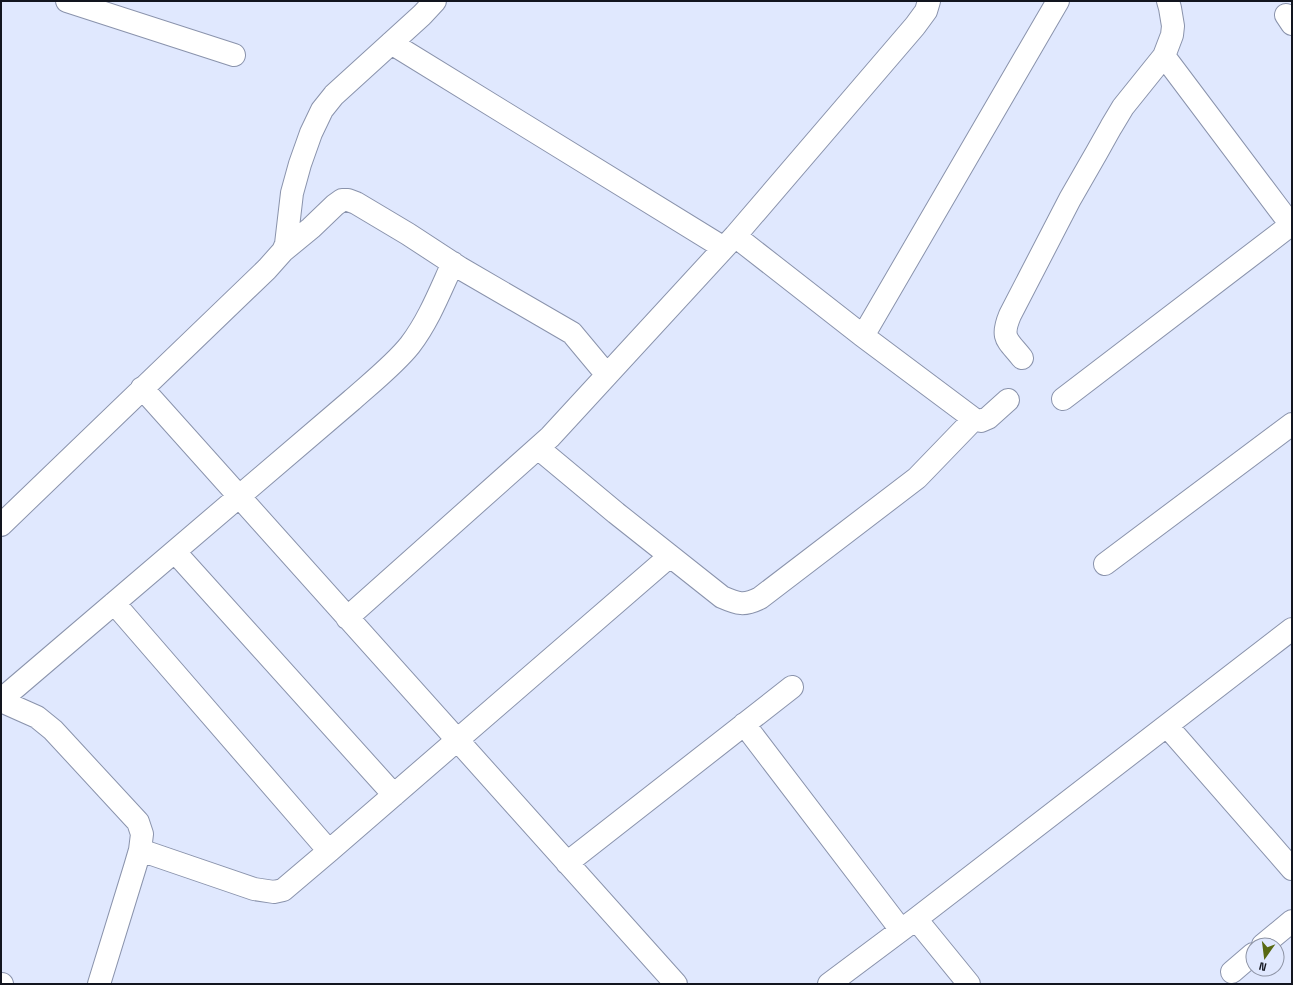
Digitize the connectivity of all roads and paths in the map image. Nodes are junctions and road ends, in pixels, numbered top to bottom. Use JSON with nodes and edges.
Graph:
{"nodes":[{"id":1,"x":67,"y":1,"type":"edge"},
{"id":2,"x":435,"y":1,"type":"edge"},
{"id":3,"x":929,"y":1,"type":"edge"},
{"id":4,"x":1058,"y":1,"type":"edge"},
{"id":5,"x":1168,"y":1,"type":"edge"},
{"id":6,"x":391,"y":43,"type":"junction"},
{"id":7,"x":234,"y":55,"type":"dead end"},
{"id":8,"x":1164,"y":56,"type":"junction"},
{"id":9,"x":1292,"y":224,"type":"edge"},
{"id":10,"x":730,"y":242,"type":"junction"},
{"id":11,"x":283,"y":251,"type":"junction"},
{"id":12,"x":453,"y":263,"type":"junction"},
{"id":13,"x":863,"y":336,"type":"junction"},
{"id":14,"x":1022,"y":358,"type":"dead end"},
{"id":15,"x":607,"y":375,"type":"junction"},
{"id":16,"x":142,"y":388,"type":"junction"},
{"id":17,"x":1063,"y":399,"type":"dead end"},
{"id":18,"x":1008,"y":400,"type":"dead end"},
{"id":19,"x":974,"y":419,"type":"junction"},
{"id":20,"x":1292,"y":424,"type":"edge"},
{"id":21,"x":538,"y":448,"type":"junction"},
{"id":22,"x":239,"y":497,"type":"junction"},
{"id":23,"x":1,"y":525,"type":"edge"},
{"id":24,"x":174,"y":552,"type":"junction"},
{"id":25,"x":670,"y":556,"type":"junction"},
{"id":26,"x":1105,"y":564,"type":"dead end"},
{"id":27,"x":114,"y":603,"type":"junction"},
{"id":28,"x":348,"y":618,"type":"junction"},
{"id":29,"x":1292,"y":629,"type":"edge"},
{"id":30,"x":792,"y":687,"type":"dead end"},
{"id":31,"x":1,"y":701,"type":"edge"},
{"id":32,"x":744,"y":724,"type":"junction"},
{"id":33,"x":1167,"y":726,"type":"junction"},
{"id":34,"x":457,"y":740,"type":"junction"},
{"id":35,"x":394,"y":795,"type":"junction"},
{"id":36,"x":140,"y":850,"type":"junction"},
{"id":37,"x":329,"y":851,"type":"junction"},
{"id":38,"x":567,"y":863,"type":"junction"},
{"id":39,"x":1292,"y":869,"type":"edge"},
{"id":40,"x":1292,"y":921,"type":"edge"},
{"id":41,"x":909,"y":924,"type":"junction"},
{"id":42,"x":1273,"y":937,"type":"edge"},
{"id":43,"x":1245,"y":961,"type":"edge"},
{"id":44,"x":1232,"y":972,"type":"dead end"},
{"id":45,"x":99,"y":984,"type":"edge"},
{"id":46,"x":676,"y":984,"type":"edge"},
{"id":47,"x":829,"y":984,"type":"edge"},
{"id":48,"x":969,"y":984,"type":"edge"}],
"edges":[{"from":1,"to":7,"type":"street"},
{"from":2,"to":6,"type":"street"},
{"from":3,"to":10,"type":"street"},
{"from":4,"to":13,"type":"street"},
{"from":5,"to":8,"type":"street"},
{"from":6,"to":10,"type":"street"},
{"from":6,"to":11,"type":"street"},
{"from":8,"to":9,"type":"street"},
{"from":8,"to":14,"type":"street"},
{"from":9,"to":17,"type":"street"},
{"from":10,"to":13,"type":"street"},
{"from":10,"to":15,"type":"street"},
{"from":11,"to":12,"type":"street"},
{"from":11,"to":16,"type":"street"},
{"from":12,"to":15,"type":"street"},
{"from":12,"to":22,"type":"street"},
{"from":13,"to":19,"type":"street"},
{"from":15,"to":21,"type":"street"},
{"from":16,"to":22,"type":"street"},
{"from":16,"to":23,"type":"street"},
{"from":18,"to":19,"type":"street"},
{"from":19,"to":25,"type":"street"},
{"from":20,"to":26,"type":"street"},
{"from":21,"to":25,"type":"street"},
{"from":21,"to":28,"type":"street"},
{"from":22,"to":24,"type":"street"},
{"from":22,"to":28,"type":"street"},
{"from":24,"to":27,"type":"street"},
{"from":24,"to":35,"type":"street"},
{"from":25,"to":34,"type":"street"},
{"from":27,"to":31,"type":"street"},
{"from":27,"to":37,"type":"street"},
{"from":28,"to":34,"type":"street"},
{"from":29,"to":33,"type":"street"},
{"from":30,"to":32,"type":"street"},
{"from":31,"to":36,"type":"street"},
{"from":32,"to":38,"type":"street"},
{"from":32,"to":41,"type":"street"},
{"from":33,"to":39,"type":"street"},
{"from":33,"to":41,"type":"street"},
{"from":34,"to":35,"type":"street"},
{"from":34,"to":38,"type":"street"},
{"from":35,"to":37,"type":"street"},
{"from":36,"to":37,"type":"street"},
{"from":36,"to":45,"type":"street"},
{"from":38,"to":46,"type":"street"},
{"from":40,"to":42,"type":"street"},
{"from":41,"to":47,"type":"street"},
{"from":41,"to":48,"type":"street"},
{"from":43,"to":44,"type":"street"}]}
